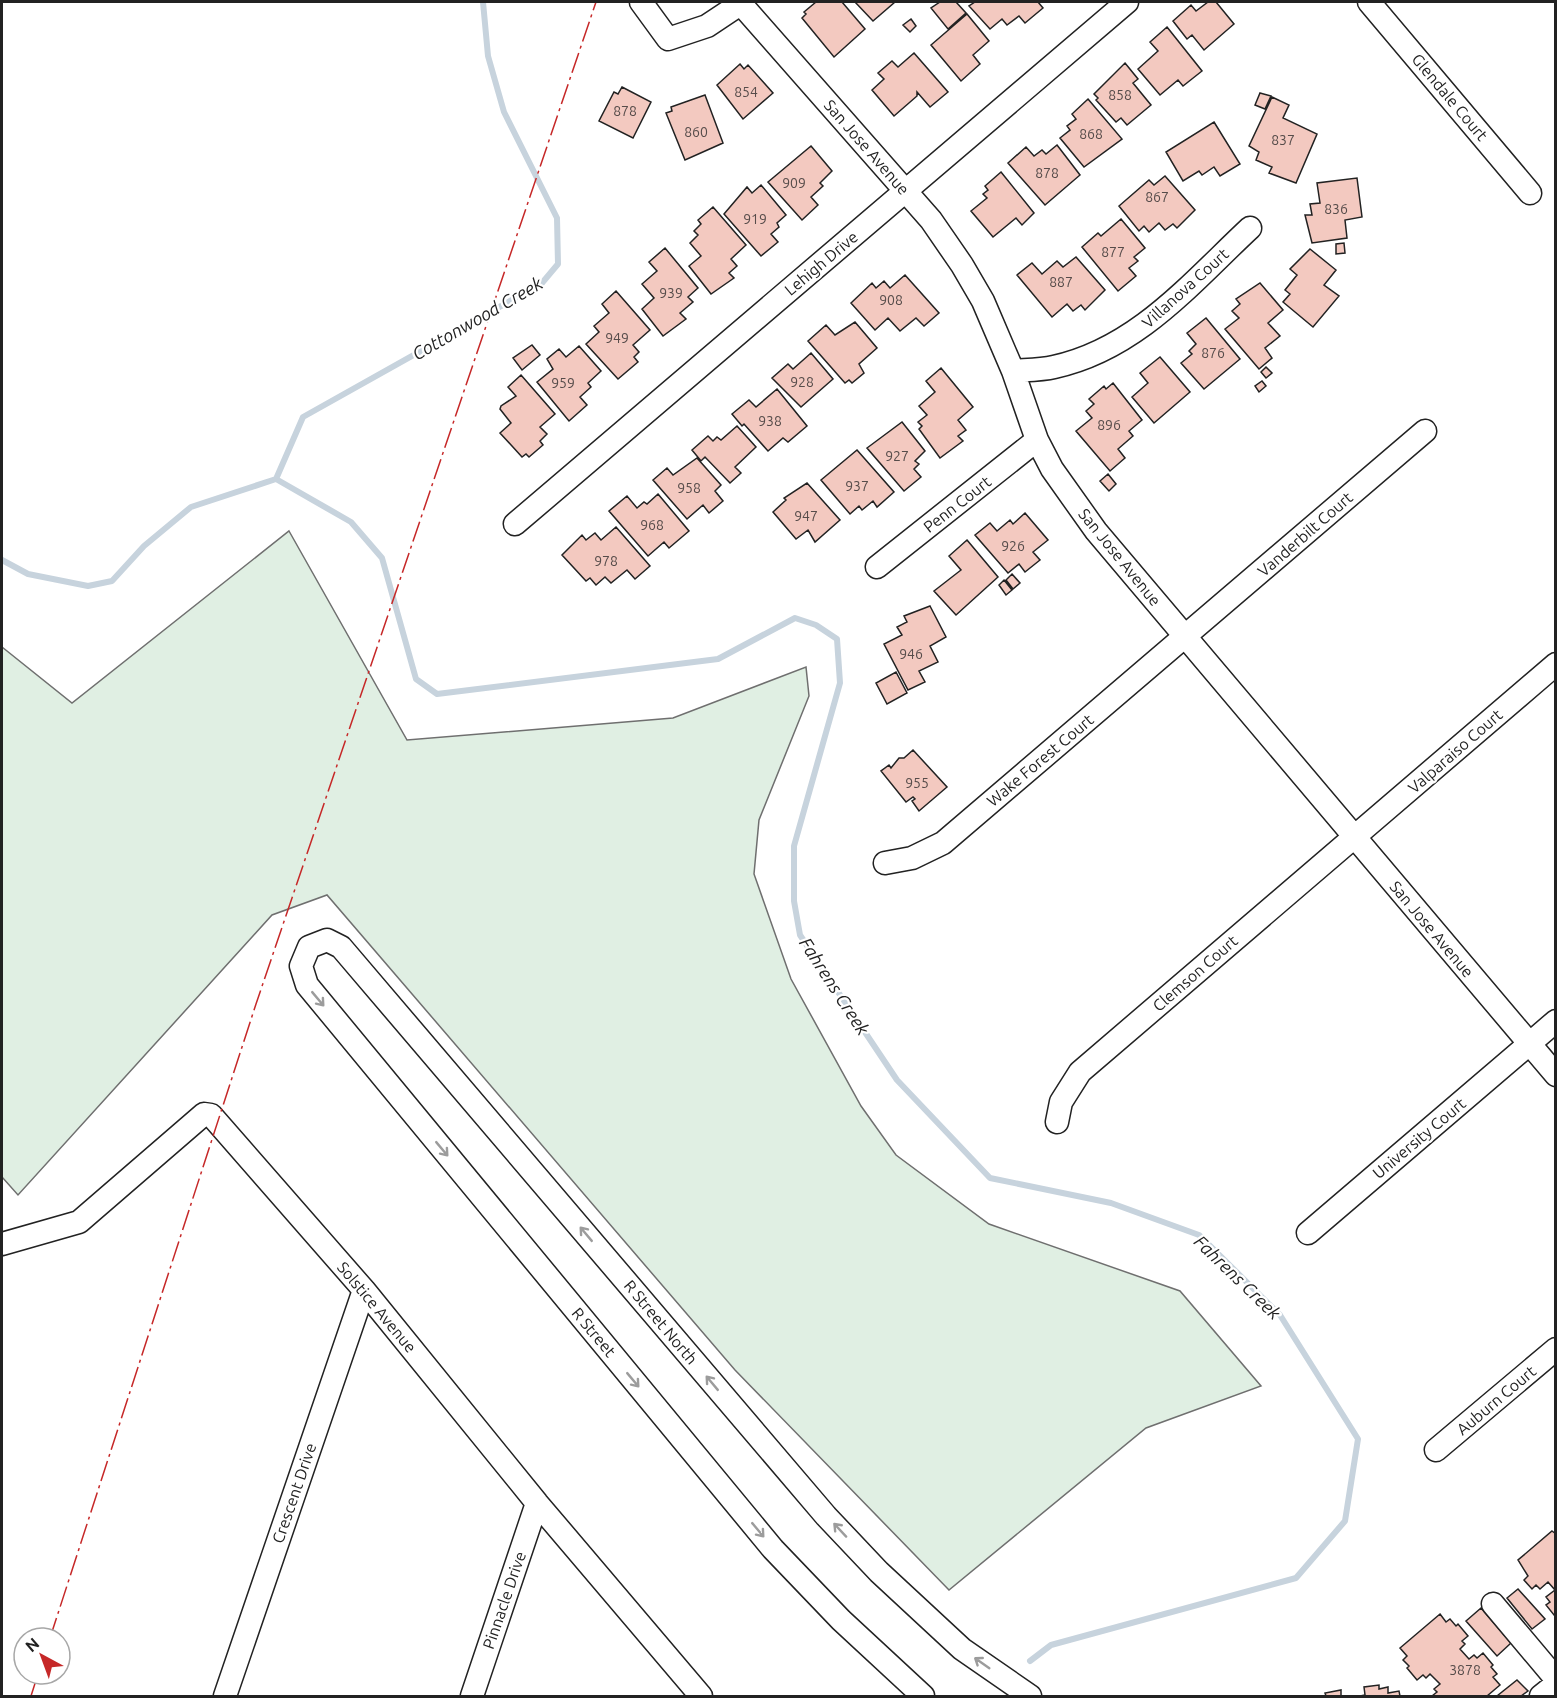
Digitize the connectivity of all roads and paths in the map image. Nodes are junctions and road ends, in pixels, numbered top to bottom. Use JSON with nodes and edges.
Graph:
{"nodes":[{"id":1,"x":641,"y":2,"type":"edge"},
{"id":2,"x":1127,"y":2,"type":"edge"},
{"id":3,"x":1369,"y":2,"type":"edge"},
{"id":4,"x":742,"y":3,"type":"edge"},
{"id":5,"x":906,"y":191,"type":"junction"},
{"id":6,"x":1530,"y":193,"type":"dead end"},
{"id":7,"x":1250,"y":228,"type":"dead end"},
{"id":8,"x":1013,"y":371,"type":"junction"},
{"id":9,"x":1425,"y":431,"type":"dead end"},
{"id":10,"x":1037,"y":440,"type":"junction"},
{"id":11,"x":515,"y":524,"type":"dead end"},
{"id":12,"x":877,"y":567,"type":"dead end"},
{"id":13,"x":1185,"y":637,"type":"junction"},
{"id":14,"x":1556,"y":664,"type":"edge"},
{"id":15,"x":1354,"y":837,"type":"junction"},
{"id":16,"x":885,"y":863,"type":"dead end"},
{"id":17,"x":309,"y":947,"type":"joint"},
{"id":18,"x":1556,"y":1021,"type":"edge"},
{"id":19,"x":1529,"y":1044,"type":"junction"},
{"id":20,"x":1556,"y":1075,"type":"edge"},
{"id":21,"x":1057,"y":1122,"type":"dead end"},
{"id":22,"x":1308,"y":1233,"type":"dead end"},
{"id":23,"x":2,"y":1244,"type":"edge"},
{"id":24,"x":364,"y":1290,"type":"junction"},
{"id":25,"x":1556,"y":1349,"type":"edge"},
{"id":26,"x":1436,"y":1450,"type":"dead end"},
{"id":27,"x":537,"y":1503,"type":"junction"},
{"id":28,"x":1493,"y":1604,"type":"dead end"},
{"id":29,"x":1556,"y":1679,"type":"edge"},
{"id":30,"x":1556,"y":1684,"type":"edge"},
{"id":31,"x":225,"y":1696,"type":"edge"},
{"id":32,"x":472,"y":1696,"type":"edge"},
{"id":33,"x":701,"y":1696,"type":"edge"},
{"id":34,"x":923,"y":1696,"type":"edge"},
{"id":35,"x":1030,"y":1696,"type":"edge"},
{"id":36,"x":1541,"y":1696,"type":"edge"}],
"edges":[{"from":1,"to":4,"type":"street"},
{"from":2,"to":5,"type":"street","name":"Lehigh Drive"},
{"from":3,"to":6,"type":"street","name":"Glendale Court"},
{"from":4,"to":5,"type":"street","name":"San Jose Avenue"},
{"from":5,"to":8,"type":"street","name":"San Jose Avenue"},
{"from":5,"to":11,"type":"street","name":"Lehigh Drive"},
{"from":7,"to":8,"type":"street","name":"Villanova Court"},
{"from":8,"to":10,"type":"street","name":"San Jose Avenue"},
{"from":9,"to":13,"type":"street","name":"Vanderbilt Court"},
{"from":10,"to":12,"type":"street","name":"Penn Court"},
{"from":10,"to":13,"type":"street","name":"San Jose Avenue"},
{"from":13,"to":15,"type":"street","name":"San Jose Avenue"},
{"from":13,"to":16,"type":"street","name":"Wake Forest Court"},
{"from":14,"to":15,"type":"street","name":"Valparaiso Court"},
{"from":15,"to":19,"type":"street","name":"San Jose Avenue"},
{"from":15,"to":21,"type":"street","name":"Clemson Court"},
{"from":17,"to":34,"type":"street","name":"R Street","one_way":true},
{"from":35,"to":17,"type":"street","name":"R Street North","one_way":true},
{"from":18,"to":19,"type":"street","name":"University Court"},
{"from":19,"to":20,"type":"street","name":"San Jose Avenue"},
{"from":19,"to":22,"type":"street","name":"University Court"},
{"from":23,"to":24,"type":"street","name":"Solstice Avenue"},
{"from":24,"to":27,"type":"street","name":"Solstice Avenue"},
{"from":24,"to":31,"type":"street","name":"Crescent Drive"},
{"from":25,"to":26,"type":"street","name":"Auburn Court"},
{"from":27,"to":32,"type":"street","name":"Pinnacle Drive"},
{"from":27,"to":33,"type":"street","name":"Solstice Avenue"},
{"from":28,"to":29,"type":"street"},
{"from":30,"to":36,"type":"street"}]}
